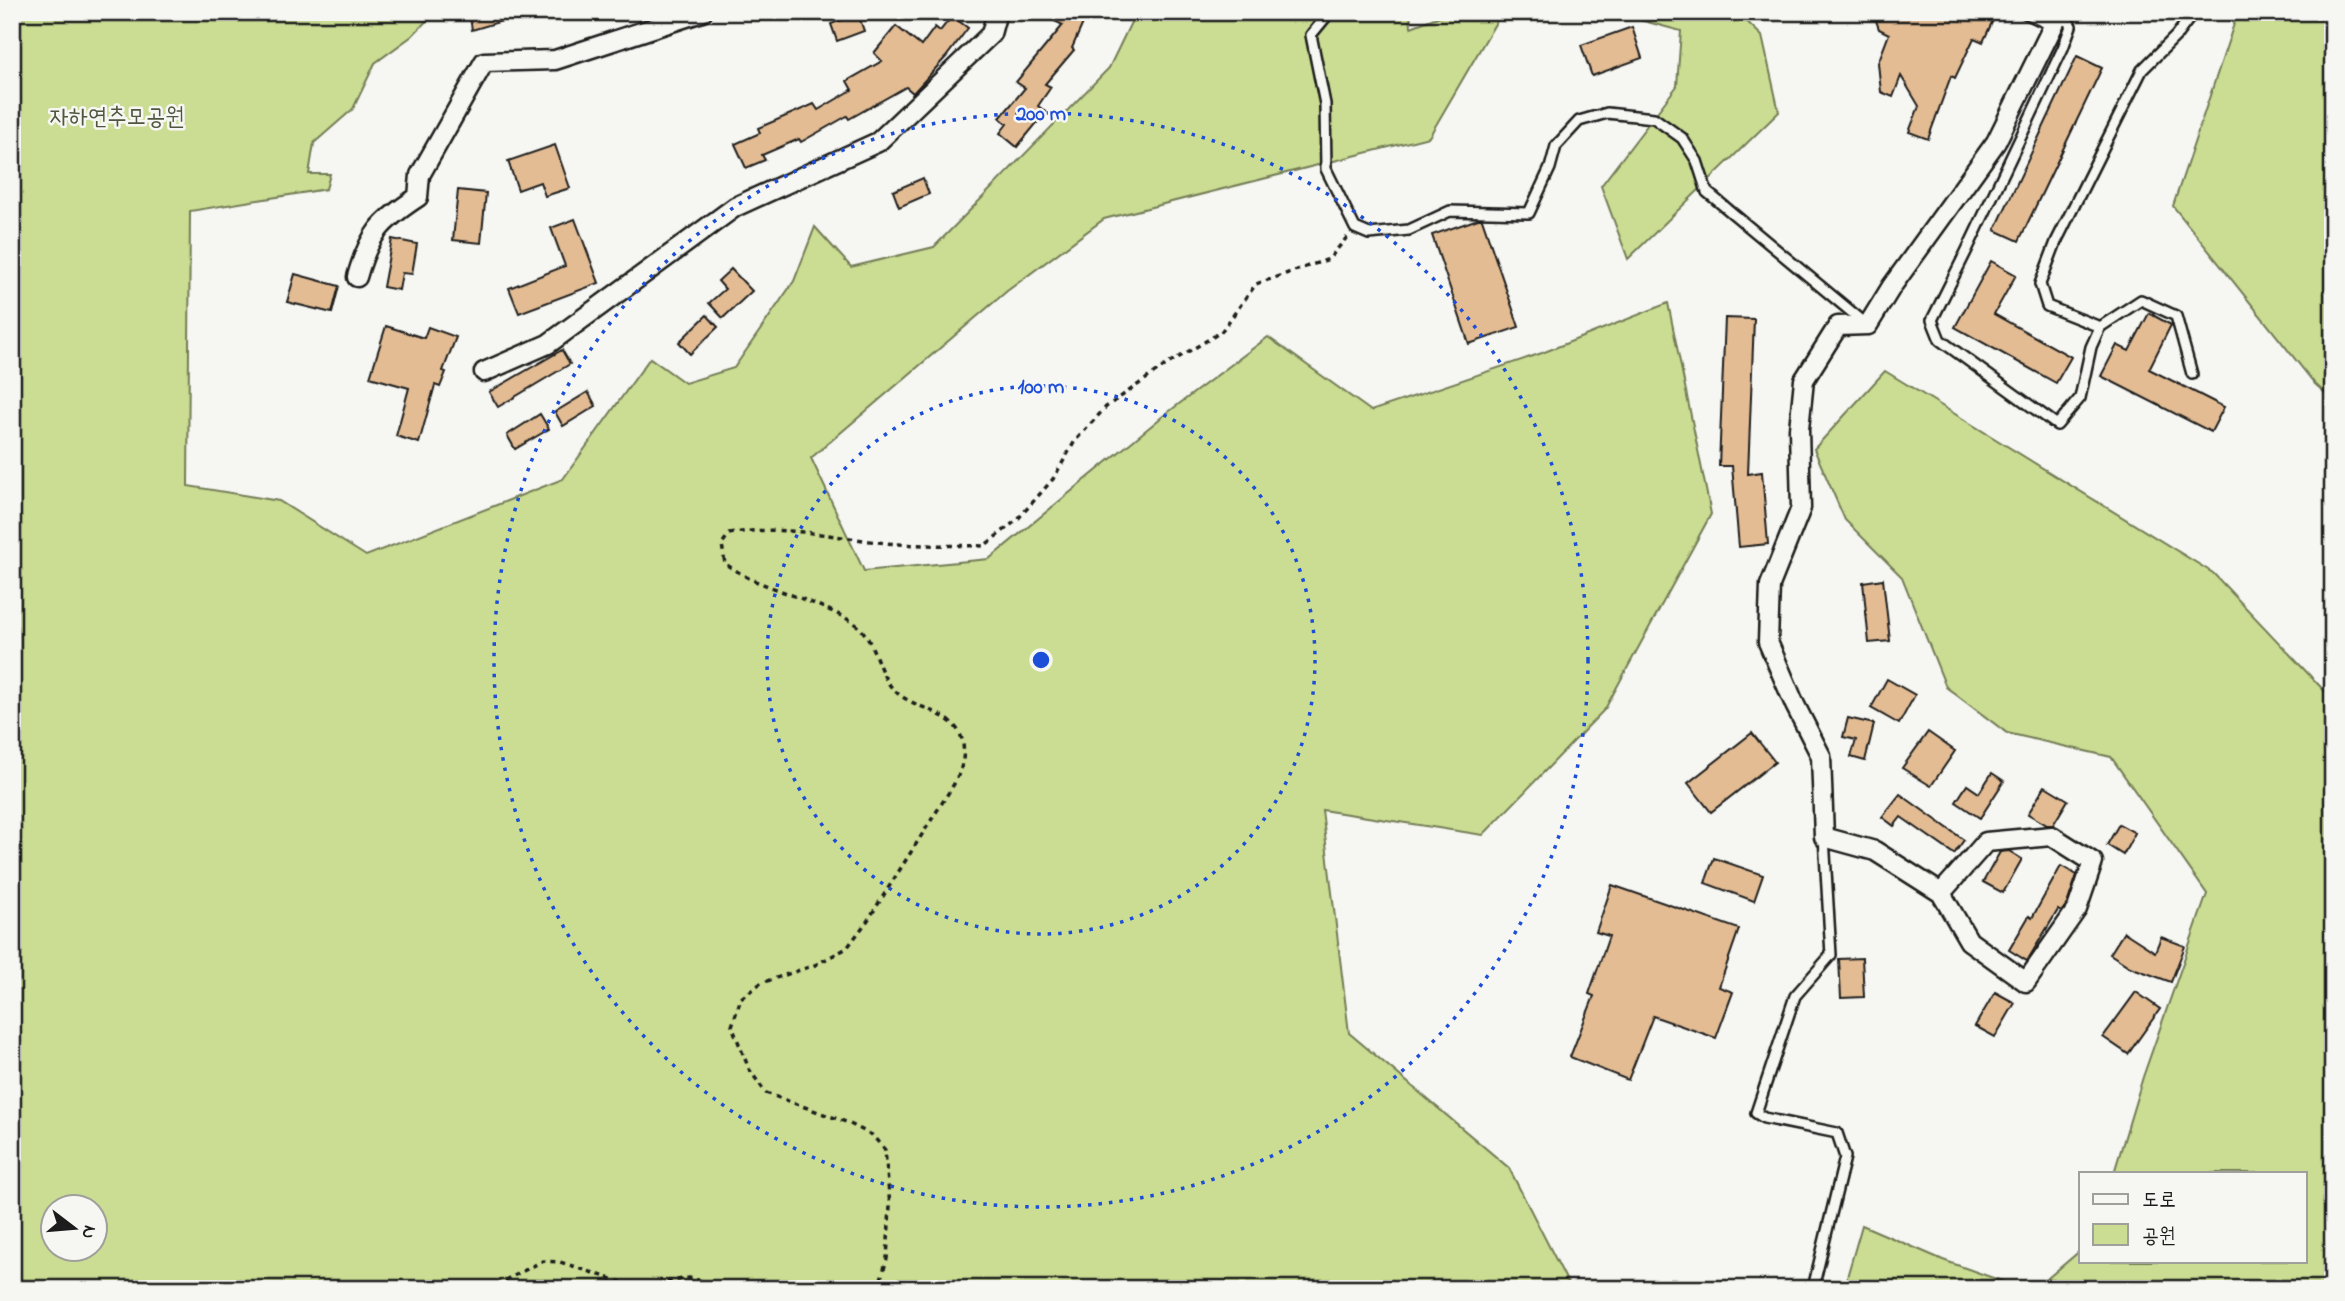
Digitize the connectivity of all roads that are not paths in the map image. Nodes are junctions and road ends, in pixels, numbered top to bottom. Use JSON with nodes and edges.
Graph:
{"nodes":[{"id":1,"x":702,"y":12,"type":"edge"},
{"id":2,"x":997,"y":12,"type":"edge"},
{"id":3,"x":1330,"y":12,"type":"edge"},
{"id":4,"x":2022,"y":12,"type":"edge"},
{"id":5,"x":2191,"y":12,"type":"edge"},
{"id":6,"x":2059,"y":17,"type":"edge"},
{"id":7,"x":357,"y":277,"type":"dead end"},
{"id":8,"x":1868,"y":325,"type":"junction"},
{"id":9,"x":2100,"y":327,"type":"junction"},
{"id":10,"x":484,"y":372,"type":"dead end"},
{"id":11,"x":2192,"y":374,"type":"dead end"},
{"id":12,"x":1824,"y":837,"type":"junction"},
{"id":13,"x":1941,"y":893,"type":"junction"},
{"id":14,"x":1814,"y":1284,"type":"dead end"}],
"edges":[{"from":1,"to":7,"type":"street"},
{"from":2,"to":10,"type":"street"},
{"from":3,"to":8,"type":"lane"},
{"from":4,"to":6,"type":"lane"},
{"from":5,"to":9,"type":"lane"},
{"from":6,"to":8,"type":"street"},
{"from":6,"to":9,"type":"lane"},
{"from":8,"to":12,"type":"street"},
{"from":9,"to":11,"type":"lane"},
{"from":12,"to":13,"type":"street"},
{"from":12,"to":14,"type":"lane"},
{"from":13,"to":13,"type":"street"}]}
